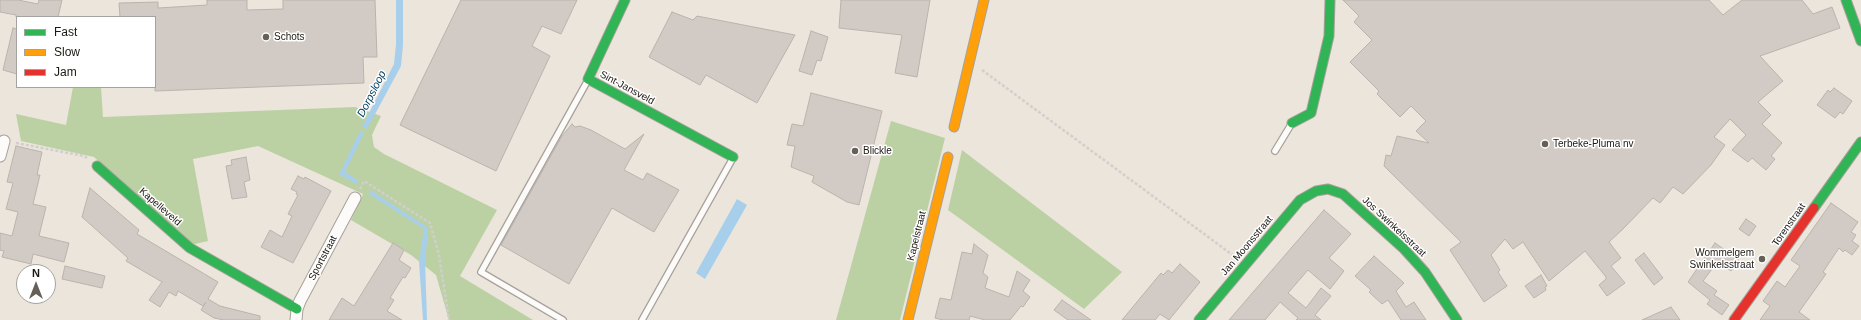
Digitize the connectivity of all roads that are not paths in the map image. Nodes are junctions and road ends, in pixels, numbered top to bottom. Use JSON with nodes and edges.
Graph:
{"nodes":[{"id":1,"x":625,"y":0,"type":"edge"},
{"id":2,"x":984,"y":0,"type":"edge"},
{"id":3,"x":1330,"y":0,"type":"edge"},
{"id":4,"x":1846,"y":0,"type":"edge"},
{"id":5,"x":1861,"y":41,"type":"edge"},
{"id":6,"x":588,"y":79,"type":"junction"},
{"id":7,"x":1292,"y":123,"type":"joint"},
{"id":8,"x":954,"y":127,"type":"dead end"},
{"id":9,"x":4,"y":141,"type":"road end"},
{"id":10,"x":1861,"y":142,"type":"edge"},
{"id":11,"x":1275,"y":152,"type":"dead end"},
{"id":12,"x":0,"y":156,"type":"edge"},
{"id":13,"x":733,"y":157,"type":"joint"},
{"id":14,"x":948,"y":157,"type":"dead end"},
{"id":15,"x":97,"y":166,"type":"road end"},
{"id":16,"x":1316,"y":191,"type":"joint"},
{"id":17,"x":355,"y":198,"type":"road end"},
{"id":18,"x":296,"y":315,"type":"edge"},
{"id":19,"x":563,"y":320,"type":"edge"},
{"id":20,"x":642,"y":320,"type":"edge"},
{"id":21,"x":908,"y":320,"type":"edge"},
{"id":22,"x":1199,"y":320,"type":"edge"},
{"id":23,"x":1457,"y":320,"type":"edge"},
{"id":24,"x":1734,"y":320,"type":"edge"}],
"edges":[{"from":1,"to":6,"type":"street","name":"Sint-Jansveld"},
{"from":2,"to":8,"type":"street"},
{"from":3,"to":7,"type":"street"},
{"from":4,"to":5,"type":"street"},
{"from":6,"to":13,"type":"street","name":"Sint-Jansveld"},
{"from":6,"to":19,"type":"lane"},
{"from":7,"to":11,"type":"lane"},
{"from":9,"to":12,"type":"street"},
{"from":10,"to":24,"type":"street","name":"Torenstraat"},
{"from":13,"to":20,"type":"lane"},
{"from":14,"to":21,"type":"street","name":"Kapelstraat"},
{"from":15,"to":18,"type":"street","name":"Kapelleveld"},
{"from":16,"to":22,"type":"street","name":"Jan Moonsstraat"},
{"from":16,"to":23,"type":"street","name":"Jos Swinkelsstraat"},
{"from":17,"to":18,"type":"street","name":"Sportstraat"}]}
